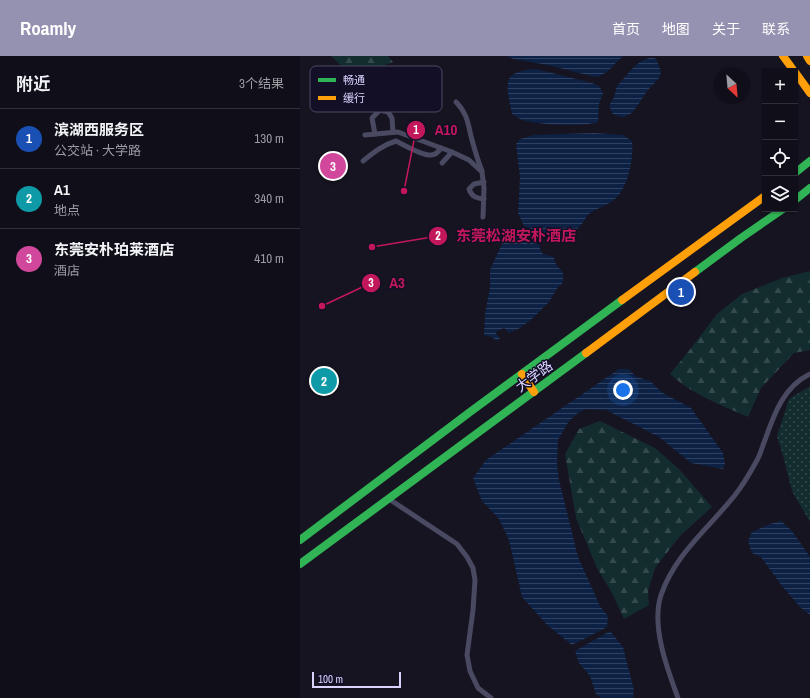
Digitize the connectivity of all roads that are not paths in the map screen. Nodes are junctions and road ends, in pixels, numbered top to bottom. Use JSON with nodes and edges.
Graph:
{"nodes":[{"id":1,"x":783,"y":56,"type":"edge"},
{"id":2,"x":807,"y":56,"type":"edge"},
{"id":3,"x":810,"y":61,"type":"edge"},
{"id":4,"x":791,"y":68,"type":"edge"},
{"id":5,"x":798,"y":77,"type":"edge"},
{"id":6,"x":808,"y":91,"type":"edge"},
{"id":7,"x":810,"y":97,"type":"edge"},
{"id":8,"x":456,"y":102,"type":"dead end"},
{"id":9,"x":378,"y":112,"type":"edge"},
{"id":10,"x":388,"y":112,"type":"edge"},
{"id":11,"x":393,"y":132,"type":"junction"},
{"id":12,"x":375,"y":134,"type":"junction"},
{"id":13,"x":364,"y":135,"type":"dead end"},
{"id":14,"x":441,"y":148,"type":"junction"},
{"id":15,"x":452,"y":152,"type":"junction"},
{"id":16,"x":363,"y":161,"type":"dead end"},
{"id":17,"x":809,"y":162,"type":"edge"},
{"id":18,"x":442,"y":163,"type":"dead end"},
{"id":19,"x":798,"y":171,"type":"edge"},
{"id":20,"x":482,"y":172,"type":"junction"},
{"id":21,"x":484,"y":182,"type":"junction"},
{"id":22,"x":809,"y":189,"type":"edge"},
{"id":23,"x":762,"y":198,"type":"edge"},
{"id":24,"x":798,"y":198,"type":"edge"},
{"id":25,"x":484,"y":199,"type":"junction"},
{"id":26,"x":779,"y":212,"type":"edge"},
{"id":27,"x":483,"y":217,"type":"dead end"},
{"id":28,"x":522,"y":374,"type":"junction"},
{"id":29,"x":810,"y":374,"type":"edge"},
{"id":30,"x":534,"y":392,"type":"junction"},
{"id":31,"x":389,"y":499,"type":"junction"},
{"id":32,"x":300,"y":540,"type":"edge"},
{"id":33,"x":300,"y":564,"type":"edge"},
{"id":34,"x":492,"y":698,"type":"edge"},
{"id":35,"x":678,"y":698,"type":"edge"}],
"edges":[{"from":1,"to":4,"type":"main road"},
{"from":2,"to":3,"type":"main road"},
{"from":5,"to":6,"type":"main road"},
{"from":6,"to":7,"type":"main road"},
{"from":8,"to":20,"type":"street"},
{"from":9,"to":12,"type":"street"},
{"from":10,"to":11,"type":"street"},
{"from":11,"to":12,"type":"street"},
{"from":11,"to":14,"type":"street"},
{"from":12,"to":13,"type":"street"},
{"from":14,"to":15,"type":"street"},
{"from":14,"to":16,"type":"street"},
{"from":15,"to":18,"type":"street"},
{"from":15,"to":20,"type":"street"},
{"from":17,"to":19,"type":"main road"},
{"from":20,"to":21,"type":"street"},
{"from":21,"to":25,"type":"street"},
{"from":21,"to":25,"type":"street"},
{"from":22,"to":24,"type":"main road"},
{"from":23,"to":28,"type":"main road","name":"大学路"},
{"from":25,"to":27,"type":"street"},
{"from":26,"to":30,"type":"main road","name":"大学路"},
{"from":28,"to":30,"type":"main road"},
{"from":28,"to":32,"type":"main road","name":"大学路"},
{"from":29,"to":35,"type":"street"},
{"from":30,"to":31,"type":"main road","name":"大学路"},
{"from":31,"to":33,"type":"main road","name":"大学路"},
{"from":31,"to":34,"type":"street"}]}
